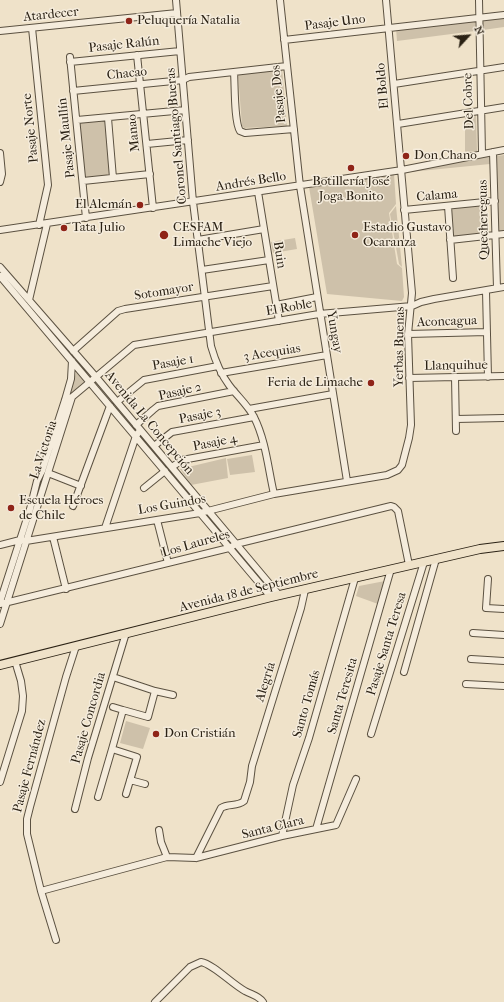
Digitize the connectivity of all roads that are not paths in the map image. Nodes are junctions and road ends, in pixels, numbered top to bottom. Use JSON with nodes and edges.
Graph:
{"nodes":[{"id":1,"x":176,"y":0,"type":"edge"},
{"id":2,"x":280,"y":0,"type":"edge"},
{"id":3,"x":386,"y":0,"type":"edge"},
{"id":4,"x":478,"y":0,"type":"edge"},
{"id":5,"x":177,"y":13,"type":"junction"},
{"id":6,"x":504,"y":15,"type":"edge"},
{"id":7,"x":479,"y":18,"type":"junction"},
{"id":8,"x":389,"y":27,"type":"junction"},
{"id":9,"x":32,"y":28,"type":"junction"},
{"id":10,"x":0,"y":32,"type":"edge"},
{"id":11,"x":284,"y":40,"type":"junction"},
{"id":12,"x":180,"y":51,"type":"junction"},
{"id":13,"x":137,"y":55,"type":"junction"},
{"id":14,"x":70,"y":59,"type":"joint"},
{"id":15,"x":287,"y":66,"type":"junction"},
{"id":16,"x":504,"y":67,"type":"edge"},
{"id":17,"x":479,"y":71,"type":"junction"},
{"id":18,"x":234,"y":72,"type":"junction"},
{"id":19,"x":183,"y":80,"type":"junction"},
{"id":20,"x":140,"y":84,"type":"junction"},
{"id":21,"x":394,"y":84,"type":"junction"},
{"id":22,"x":74,"y":91,"type":"junction"},
{"id":23,"x":504,"y":107,"type":"edge"},
{"id":24,"x":185,"y":110,"type":"junction"},
{"id":25,"x":480,"y":111,"type":"junction"},
{"id":26,"x":144,"y":115,"type":"junction"},
{"id":27,"x":108,"y":118,"type":"junction"},
{"id":28,"x":76,"y":120,"type":"junction"},
{"id":29,"x":398,"y":124,"type":"junction"},
{"id":30,"x":294,"y":129,"type":"junction"},
{"id":31,"x":188,"y":140,"type":"junction"},
{"id":32,"x":147,"y":144,"type":"junction"},
{"id":33,"x":504,"y":150,"type":"edge"},
{"id":34,"x":493,"y":152,"type":"junction"},
{"id":35,"x":0,"y":153,"type":"edge"},
{"id":36,"x":482,"y":153,"type":"junction"},
{"id":37,"x":402,"y":170,"type":"junction"},
{"id":38,"x":150,"y":174,"type":"junction"},
{"id":39,"x":113,"y":178,"type":"junction"},
{"id":40,"x":83,"y":181,"type":"junction"},
{"id":41,"x":0,"y":182,"type":"edge"},
{"id":42,"x":300,"y":186,"type":"junction"},
{"id":43,"x":258,"y":192,"type":"junction"},
{"id":44,"x":495,"y":201,"type":"junction"},
{"id":45,"x":193,"y":202,"type":"junction"},
{"id":46,"x":448,"y":206,"type":"junction"},
{"id":47,"x":153,"y":208,"type":"junction"},
{"id":48,"x":404,"y":210,"type":"junction"},
{"id":49,"x":86,"y":218,"type":"junction"},
{"id":50,"x":47,"y":224,"type":"junction"},
{"id":51,"x":39,"y":225,"type":"junction"},
{"id":52,"x":264,"y":229,"type":"junction"},
{"id":53,"x":0,"y":230,"type":"edge"},
{"id":54,"x":504,"y":234,"type":"edge"},
{"id":55,"x":495,"y":235,"type":"junction"},
{"id":56,"x":198,"y":240,"type":"junction"},
{"id":57,"x":450,"y":240,"type":"junction"},
{"id":58,"x":269,"y":260,"type":"junction"},
{"id":59,"x":0,"y":267,"type":"edge"},
{"id":60,"x":202,"y":270,"type":"junction"},
{"id":61,"x":0,"y":276,"type":"edge"},
{"id":62,"x":453,"y":278,"type":"dead end"},
{"id":63,"x":273,"y":286,"type":"junction"},
{"id":64,"x":504,"y":287,"type":"edge"},
{"id":65,"x":497,"y":288,"type":"junction"},
{"id":66,"x":486,"y":290,"type":"junction"},
{"id":67,"x":205,"y":296,"type":"junction"},
{"id":68,"x":317,"y":297,"type":"junction"},
{"id":69,"x":29,"y":300,"type":"junction"},
{"id":70,"x":276,"y":305,"type":"junction"},
{"id":71,"x":412,"y":306,"type":"junction"},
{"id":72,"x":319,"y":314,"type":"junction"},
{"id":73,"x":278,"y":321,"type":"junction"},
{"id":74,"x":209,"y":332,"type":"junction"},
{"id":75,"x":487,"y":332,"type":"junction"},
{"id":76,"x":408,"y":334,"type":"junction"},
{"id":77,"x":74,"y":351,"type":"junction"},
{"id":78,"x":327,"y":355,"type":"junction"},
{"id":79,"x":72,"y":361,"type":"junction"},
{"id":80,"x":218,"y":366,"type":"junction"},
{"id":81,"x":221,"y":373,"type":"junction"},
{"id":82,"x":96,"y":376,"type":"junction"},
{"id":83,"x":488,"y":376,"type":"junction"},
{"id":84,"x":504,"y":376,"type":"edge"},
{"id":85,"x":455,"y":377,"type":"junction"},
{"id":86,"x":409,"y":378,"type":"junction"},
{"id":87,"x":90,"y":382,"type":"junction"},
{"id":88,"x":234,"y":391,"type":"junction"},
{"id":89,"x":333,"y":394,"type":"junction"},
{"id":90,"x":72,"y":397,"type":"junction"},
{"id":91,"x":65,"y":400,"type":"junction"},
{"id":92,"x":118,"y":402,"type":"junction"},
{"id":93,"x":110,"y":406,"type":"junction"},
{"id":94,"x":249,"y":409,"type":"junction"},
{"id":95,"x":254,"y":417,"type":"junction"},
{"id":96,"x":504,"y":418,"type":"edge"},
{"id":97,"x":456,"y":419,"type":"junction"},
{"id":98,"x":136,"y":425,"type":"junction"},
{"id":99,"x":141,"y":430,"type":"junction"},
{"id":100,"x":456,"y":431,"type":"dead end"},
{"id":101,"x":136,"y":436,"type":"junction"},
{"id":102,"x":264,"y":445,"type":"junction"},
{"id":103,"x":154,"y":446,"type":"junction"},
{"id":104,"x":172,"y":467,"type":"junction"},
{"id":105,"x":165,"y":471,"type":"junction"},
{"id":106,"x":48,"y":473,"type":"junction"},
{"id":107,"x":346,"y":481,"type":"junction"},
{"id":108,"x":81,"y":486,"type":"junction"},
{"id":109,"x":144,"y":488,"type":"dead end"},
{"id":110,"x":274,"y":494,"type":"junction"},
{"id":111,"x":73,"y":506,"type":"dead end"},
{"id":112,"x":208,"y":510,"type":"junction"},
{"id":113,"x":200,"y":513,"type":"junction"},
{"id":114,"x":157,"y":520,"type":"junction"},
{"id":115,"x":105,"y":528,"type":"junction"},
{"id":116,"x":53,"y":537,"type":"junction"},
{"id":117,"x":23,"y":540,"type":"junction"},
{"id":118,"x":236,"y":544,"type":"junction"},
{"id":119,"x":0,"y":545,"type":"edge"},
{"id":120,"x":504,"y":546,"type":"edge"},
{"id":121,"x":229,"y":548,"type":"junction"},
{"id":122,"x":436,"y":559,"type":"junction"},
{"id":123,"x":424,"y":562,"type":"junction"},
{"id":124,"x":168,"y":564,"type":"junction"},
{"id":125,"x":409,"y":565,"type":"junction"},
{"id":126,"x":391,"y":569,"type":"junction"},
{"id":127,"x":355,"y":578,"type":"junction"},
{"id":128,"x":488,"y":578,"type":"dead end"},
{"id":129,"x":66,"y":589,"type":"junction"},
{"id":130,"x":305,"y":590,"type":"junction"},
{"id":131,"x":275,"y":596,"type":"junction"},
{"id":132,"x":7,"y":602,"type":"junction"},
{"id":133,"x":0,"y":603,"type":"edge"},
{"id":134,"x":504,"y":609,"type":"edge"},
{"id":135,"x":0,"y":624,"type":"edge"},
{"id":136,"x":126,"y":633,"type":"junction"},
{"id":137,"x":473,"y":633,"type":"dead end"},
{"id":138,"x":504,"y":635,"type":"edge"},
{"id":139,"x":76,"y":646,"type":"junction"},
{"id":140,"x":471,"y":660,"type":"dead end"},
{"id":141,"x":15,"y":661,"type":"junction"},
{"id":142,"x":504,"y":661,"type":"edge"},
{"id":143,"x":2,"y":666,"type":"edge"},
{"id":144,"x":404,"y":672,"type":"dead end"},
{"id":145,"x":112,"y":677,"type":"junction"},
{"id":146,"x":466,"y":684,"type":"dead end"},
{"id":147,"x":504,"y":686,"type":"edge"},
{"id":148,"x":155,"y":691,"type":"junction"},
{"id":149,"x":173,"y":695,"type":"dead end"},
{"id":150,"x":113,"y":707,"type":"dead end"},
{"id":151,"x":123,"y":710,"type":"junction"},
{"id":152,"x":371,"y":734,"type":"dead end"},
{"id":153,"x":112,"y":749,"type":"junction"},
{"id":154,"x":356,"y":779,"type":"dead end"},
{"id":155,"x":130,"y":780,"type":"junction"},
{"id":156,"x":0,"y":782,"type":"edge"},
{"id":157,"x":146,"y":784,"type":"dead end"},
{"id":158,"x":126,"y":794,"type":"dead end"},
{"id":159,"x":98,"y":797,"type":"dead end"},
{"id":160,"x":75,"y":809,"type":"dead end"},
{"id":161,"x":316,"y":829,"type":"junction"},
{"id":162,"x":159,"y":830,"type":"dead end"},
{"id":163,"x":282,"y":836,"type":"junction"},
{"id":164,"x":167,"y":857,"type":"junction"},
{"id":165,"x":196,"y":858,"type":"junction"},
{"id":166,"x":41,"y":891,"type":"junction"},
{"id":167,"x":56,"y":940,"type":"dead end"},
{"id":168,"x":155,"y":1002,"type":"edge"},
{"id":169,"x":263,"y":1002,"type":"edge"}],
"edges":[{"from":1,"to":5,"type":"street","name":"Coronel Santiago Bueras"},
{"from":2,"to":11,"type":"street","name":"Pasaje Dos"},
{"from":3,"to":8,"type":"street","name":"El Boldo"},
{"from":4,"to":7,"type":"street","name":"Del Cobre"},
{"from":5,"to":9,"type":"street","name":"Atardecer"},
{"from":5,"to":12,"type":"street","name":"Coronel Santiago Bueras"},
{"from":6,"to":7,"type":"street","name":"Pasaje Uno"},
{"from":7,"to":8,"type":"street","name":"Pasaje Uno"},
{"from":7,"to":17,"type":"street","name":"Del Cobre"},
{"from":8,"to":11,"type":"street","name":"Pasaje Uno"},
{"from":8,"to":21,"type":"street","name":"El Boldo"},
{"from":9,"to":10,"type":"street","name":"Atardecer"},
{"from":9,"to":51,"type":"street","name":"Pasaje Norte"},
{"from":11,"to":15,"type":"street","name":"Pasaje Dos"},
{"from":12,"to":13,"type":"street","name":"Pasaje Ralún"},
{"from":12,"to":19,"type":"street","name":"Coronel Santiago Bueras"},
{"from":13,"to":14,"type":"street","name":"Pasaje Ralún"},
{"from":13,"to":20,"type":"street","name":"Manao"},
{"from":14,"to":22,"type":"street","name":"Pasaje Maullín"},
{"from":15,"to":18,"type":"street"},
{"from":15,"to":30,"type":"street","name":"Pasaje Dos"},
{"from":16,"to":17,"type":"street"},
{"from":17,"to":21,"type":"street"},
{"from":17,"to":25,"type":"street","name":"Del Cobre"},
{"from":18,"to":19,"type":"street"},
{"from":18,"to":30,"type":"street"},
{"from":19,"to":20,"type":"street","name":"Chacao"},
{"from":19,"to":24,"type":"street","name":"Coronel Santiago Bueras"},
{"from":20,"to":22,"type":"street","name":"Chacao"},
{"from":20,"to":26,"type":"street","name":"Manao"},
{"from":21,"to":29,"type":"street","name":"El Boldo"},
{"from":22,"to":28,"type":"street","name":"Pasaje Maullín"},
{"from":23,"to":25,"type":"street"},
{"from":24,"to":26,"type":"street"},
{"from":24,"to":31,"type":"street","name":"Coronel Santiago Bueras"},
{"from":25,"to":29,"type":"street"},
{"from":25,"to":36,"type":"street","name":"Del Cobre"},
{"from":26,"to":27,"type":"street"},
{"from":26,"to":32,"type":"street","name":"Manao"},
{"from":27,"to":28,"type":"street"},
{"from":27,"to":39,"type":"street"},
{"from":28,"to":40,"type":"street","name":"Pasaje Maullín"},
{"from":29,"to":37,"type":"street","name":"El Boldo"},
{"from":30,"to":42,"type":"street","name":"Pasaje Dos"},
{"from":31,"to":32,"type":"street"},
{"from":31,"to":45,"type":"street","name":"Coronel Santiago Bueras"},
{"from":32,"to":38,"type":"street","name":"Manao"},
{"from":33,"to":34,"type":"street","name":"Andrés Bello"},
{"from":34,"to":36,"type":"street","name":"Andrés Bello"},
{"from":34,"to":44,"type":"street","name":"Quechereguas"},
{"from":35,"to":41,"type":"street"},
{"from":36,"to":37,"type":"street","name":"Andrés Bello"},
{"from":37,"to":42,"type":"street","name":"Andrés Bello"},
{"from":37,"to":48,"type":"street","name":"Yerbas Buenas"},
{"from":38,"to":39,"type":"street"},
{"from":38,"to":47,"type":"street","name":"Manao"},
{"from":39,"to":40,"type":"street"},
{"from":40,"to":49,"type":"street","name":"Pasaje Maullín"},
{"from":42,"to":43,"type":"street","name":"Andrés Bello"},
{"from":42,"to":68,"type":"street","name":"Yungay"},
{"from":43,"to":45,"type":"street","name":"Andrés Bello"},
{"from":43,"to":52,"type":"street","name":"Buin"},
{"from":44,"to":46,"type":"street","name":"Calama"},
{"from":44,"to":55,"type":"street","name":"Quechereguas"},
{"from":45,"to":47,"type":"street","name":"Andrés Bello"},
{"from":45,"to":56,"type":"street","name":"Coronel Santiago Bueras"},
{"from":46,"to":48,"type":"street","name":"Calama"},
{"from":46,"to":57,"type":"street"},
{"from":47,"to":49,"type":"street","name":"Andrés Bello"},
{"from":48,"to":71,"type":"street","name":"Yerbas Buenas"},
{"from":49,"to":50,"type":"street","name":"Andrés Bello"},
{"from":50,"to":51,"type":"street","name":"Andrés Bello"},
{"from":50,"to":69,"type":"street"},
{"from":51,"to":53,"type":"street","name":"Andrés Bello"},
{"from":52,"to":56,"type":"street"},
{"from":52,"to":58,"type":"street","name":"Buin"},
{"from":54,"to":55,"type":"street"},
{"from":55,"to":57,"type":"street"},
{"from":55,"to":65,"type":"street","name":"Quechereguas"},
{"from":56,"to":60,"type":"street","name":"Coronel Santiago Bueras"},
{"from":57,"to":62,"type":"street"},
{"from":58,"to":60,"type":"street"},
{"from":58,"to":63,"type":"street","name":"Buin"},
{"from":59,"to":69,"type":"street","name":"Avenida La Concepción"},
{"from":60,"to":67,"type":"street","name":"Coronel Santiago Bueras"},
{"from":61,"to":79,"type":"street","name":"Avenida La Concepción"},
{"from":63,"to":67,"type":"street","name":"Sotomayor"},
{"from":63,"to":70,"type":"street","name":"Buin"},
{"from":64,"to":65,"type":"street","name":"El Roble"},
{"from":65,"to":66,"type":"street","name":"El Roble"},
{"from":66,"to":71,"type":"street","name":"El Roble"},
{"from":66,"to":75,"type":"street"},
{"from":67,"to":74,"type":"street","name":"Coronel Santiago Bueras"},
{"from":67,"to":77,"type":"street","name":"Sotomayor"},
{"from":68,"to":70,"type":"street","name":"El Roble"},
{"from":68,"to":72,"type":"street","name":"Yungay"},
{"from":69,"to":77,"type":"street","name":"Avenida La Concepción"},
{"from":70,"to":73,"type":"street","name":"Buin"},
{"from":71,"to":72,"type":"street","name":"El Roble"},
{"from":71,"to":76,"type":"street","name":"Yerbas Buenas"},
{"from":72,"to":73,"type":"street","name":"El Roble"},
{"from":72,"to":78,"type":"street","name":"Yungay"},
{"from":73,"to":74,"type":"street","name":"El Roble"},
{"from":74,"to":80,"type":"street","name":"Coronel Santiago Bueras"},
{"from":74,"to":82,"type":"street","name":"El Roble"},
{"from":75,"to":76,"type":"street","name":"Aconcagua"},
{"from":75,"to":83,"type":"street"},
{"from":76,"to":86,"type":"street","name":"Yerbas Buenas"},
{"from":77,"to":82,"type":"street","name":"Avenida La Concepción"},
{"from":78,"to":81,"type":"street","name":"3 Acequias"},
{"from":78,"to":89,"type":"street","name":"Yungay"},
{"from":79,"to":87,"type":"street","name":"Avenida La Concepción"},
{"from":79,"to":91,"type":"street","name":"La Victoria"},
{"from":80,"to":81,"type":"street","name":"Coronel Santiago Bueras"},
{"from":80,"to":92,"type":"street","name":"Pasaje 1"},
{"from":81,"to":88,"type":"street","name":"Coronel Santiago Bueras"},
{"from":82,"to":87,"type":"street","name":"El Roble"},
{"from":82,"to":92,"type":"street","name":"Avenida La Concepción"},
{"from":83,"to":84,"type":"street","name":"Llanquihue"},
{"from":83,"to":85,"type":"street","name":"Llanquihue"},
{"from":85,"to":86,"type":"street","name":"Llanquihue"},
{"from":85,"to":97,"type":"street"},
{"from":86,"to":107,"type":"street","name":"Yerbas Buenas"},
{"from":87,"to":90,"type":"street"},
{"from":87,"to":93,"type":"street","name":"Avenida La Concepción"},
{"from":88,"to":94,"type":"street","name":"Coronel Santiago Bueras"},
{"from":88,"to":98,"type":"street","name":"Pasaje 2"},
{"from":89,"to":94,"type":"street"},
{"from":89,"to":107,"type":"street","name":"Yungay"},
{"from":90,"to":91,"type":"street"},
{"from":90,"to":106,"type":"street","name":"La Victoria"},
{"from":91,"to":117,"type":"street","name":"La Victoria"},
{"from":92,"to":98,"type":"street","name":"Avenida La Concepción"},
{"from":93,"to":101,"type":"street","name":"Avenida La Concepción"},
{"from":93,"to":108,"type":"street"},
{"from":94,"to":95,"type":"street","name":"Coronel Santiago Bueras"},
{"from":95,"to":102,"type":"street","name":"Coronel Santiago Bueras"},
{"from":95,"to":103,"type":"street","name":"Pasaje 3"},
{"from":96,"to":97,"type":"street"},
{"from":97,"to":100,"type":"street"},
{"from":98,"to":99,"type":"street","name":"Avenida La Concepción"},
{"from":99,"to":101,"type":"street"},
{"from":99,"to":103,"type":"street","name":"Avenida La Concepción"},
{"from":101,"to":105,"type":"street","name":"Avenida La Concepción"},
{"from":101,"to":115,"type":"street"},
{"from":102,"to":104,"type":"street","name":"Pasaje 4"},
{"from":102,"to":110,"type":"street","name":"Coronel Santiago Bueras"},
{"from":103,"to":104,"type":"street","name":"Avenida La Concepción"},
{"from":104,"to":112,"type":"street","name":"Avenida La Concepción"},
{"from":105,"to":109,"type":"street"},
{"from":105,"to":113,"type":"street","name":"Avenida La Concepción"},
{"from":106,"to":108,"type":"street"},
{"from":106,"to":117,"type":"street","name":"La Victoria"},
{"from":107,"to":110,"type":"street","name":"Los Guindos"},
{"from":108,"to":111,"type":"street"},
{"from":110,"to":112,"type":"street","name":"Los Guindos"},
{"from":112,"to":113,"type":"street","name":"Los Guindos"},
{"from":112,"to":118,"type":"street","name":"Avenida La Concepción"},
{"from":113,"to":114,"type":"street","name":"Los Guindos"},
{"from":113,"to":121,"type":"street","name":"Avenida La Concepción"},
{"from":114,"to":115,"type":"street","name":"Los Guindos"},
{"from":114,"to":124,"type":"street"},
{"from":115,"to":116,"type":"street","name":"Los Guindos"},
{"from":116,"to":117,"type":"street","name":"Los Guindos"},
{"from":116,"to":129,"type":"street"},
{"from":117,"to":119,"type":"street","name":"Los Guindos"},
{"from":117,"to":132,"type":"street","name":"La Victoria"},
{"from":117,"to":133,"type":"street","name":"La Victoria"},
{"from":118,"to":121,"type":"street","name":"Los Laureles"},
{"from":118,"to":125,"type":"street","name":"Los Laureles"},
{"from":118,"to":131,"type":"street","name":"Avenida La Concepción"},
{"from":120,"to":122,"type":"main road","name":"Avenida 18 de Septiembre"},
{"from":121,"to":124,"type":"street","name":"Los Laureles"},
{"from":121,"to":131,"type":"street","name":"Avenida La Concepción"},
{"from":122,"to":123,"type":"main road","name":"Avenida 18 de Septiembre"},
{"from":122,"to":144,"type":"street"},
{"from":123,"to":125,"type":"main road","name":"Avenida 18 de Septiembre"},
{"from":123,"to":152,"type":"street","name":"Pasaje Santa Teresa"},
{"from":124,"to":129,"type":"street","name":"Los Laureles"},
{"from":125,"to":126,"type":"main road","name":"Avenida 18 de Septiembre"},
{"from":126,"to":127,"type":"main road","name":"Avenida 18 de Septiembre"},
{"from":126,"to":161,"type":"street","name":"Santa Teresita"},
{"from":127,"to":130,"type":"main road","name":"Avenida 18 de Septiembre"},
{"from":127,"to":163,"type":"street","name":"Santo Tomás"},
{"from":128,"to":134,"type":"street"},
{"from":129,"to":132,"type":"street","name":"Los Laureles"},
{"from":130,"to":131,"type":"main road","name":"Avenida 18 de Septiembre"},
{"from":130,"to":165,"type":"street","name":"Alegría"},
{"from":131,"to":136,"type":"main road","name":"Avenida 18 de Septiembre"},
{"from":132,"to":133,"type":"street","name":"Los Laureles"},
{"from":132,"to":135,"type":"street","name":"La Victoria"},
{"from":136,"to":139,"type":"main road","name":"Avenida 18 de Septiembre"},
{"from":136,"to":145,"type":"street","name":"Pasaje Concordia"},
{"from":137,"to":138,"type":"street"},
{"from":139,"to":141,"type":"main road","name":"Avenida 18 de Septiembre"},
{"from":139,"to":166,"type":"street","name":"Pasaje Fernández"},
{"from":140,"to":142,"type":"street"},
{"from":141,"to":143,"type":"main road","name":"Avenida 18 de Septiembre"},
{"from":141,"to":156,"type":"street"},
{"from":145,"to":148,"type":"street"},
{"from":145,"to":160,"type":"street","name":"Pasaje Concordia"},
{"from":146,"to":147,"type":"street"},
{"from":148,"to":149,"type":"street"},
{"from":148,"to":151,"type":"street"},
{"from":150,"to":151,"type":"street"},
{"from":151,"to":153,"type":"street"},
{"from":153,"to":155,"type":"street"},
{"from":153,"to":159,"type":"street"},
{"from":154,"to":161,"type":"street","name":"Santa Clara"},
{"from":155,"to":157,"type":"street"},
{"from":155,"to":158,"type":"street"},
{"from":161,"to":163,"type":"street","name":"Santa Clara"},
{"from":162,"to":164,"type":"street"},
{"from":163,"to":165,"type":"street","name":"Santa Clara"},
{"from":164,"to":165,"type":"street","name":"Santa Clara"},
{"from":164,"to":166,"type":"street","name":"Santa Clara"},
{"from":166,"to":167,"type":"street","name":"Pasaje Fernández"},
{"from":168,"to":169,"type":"street"}]}
